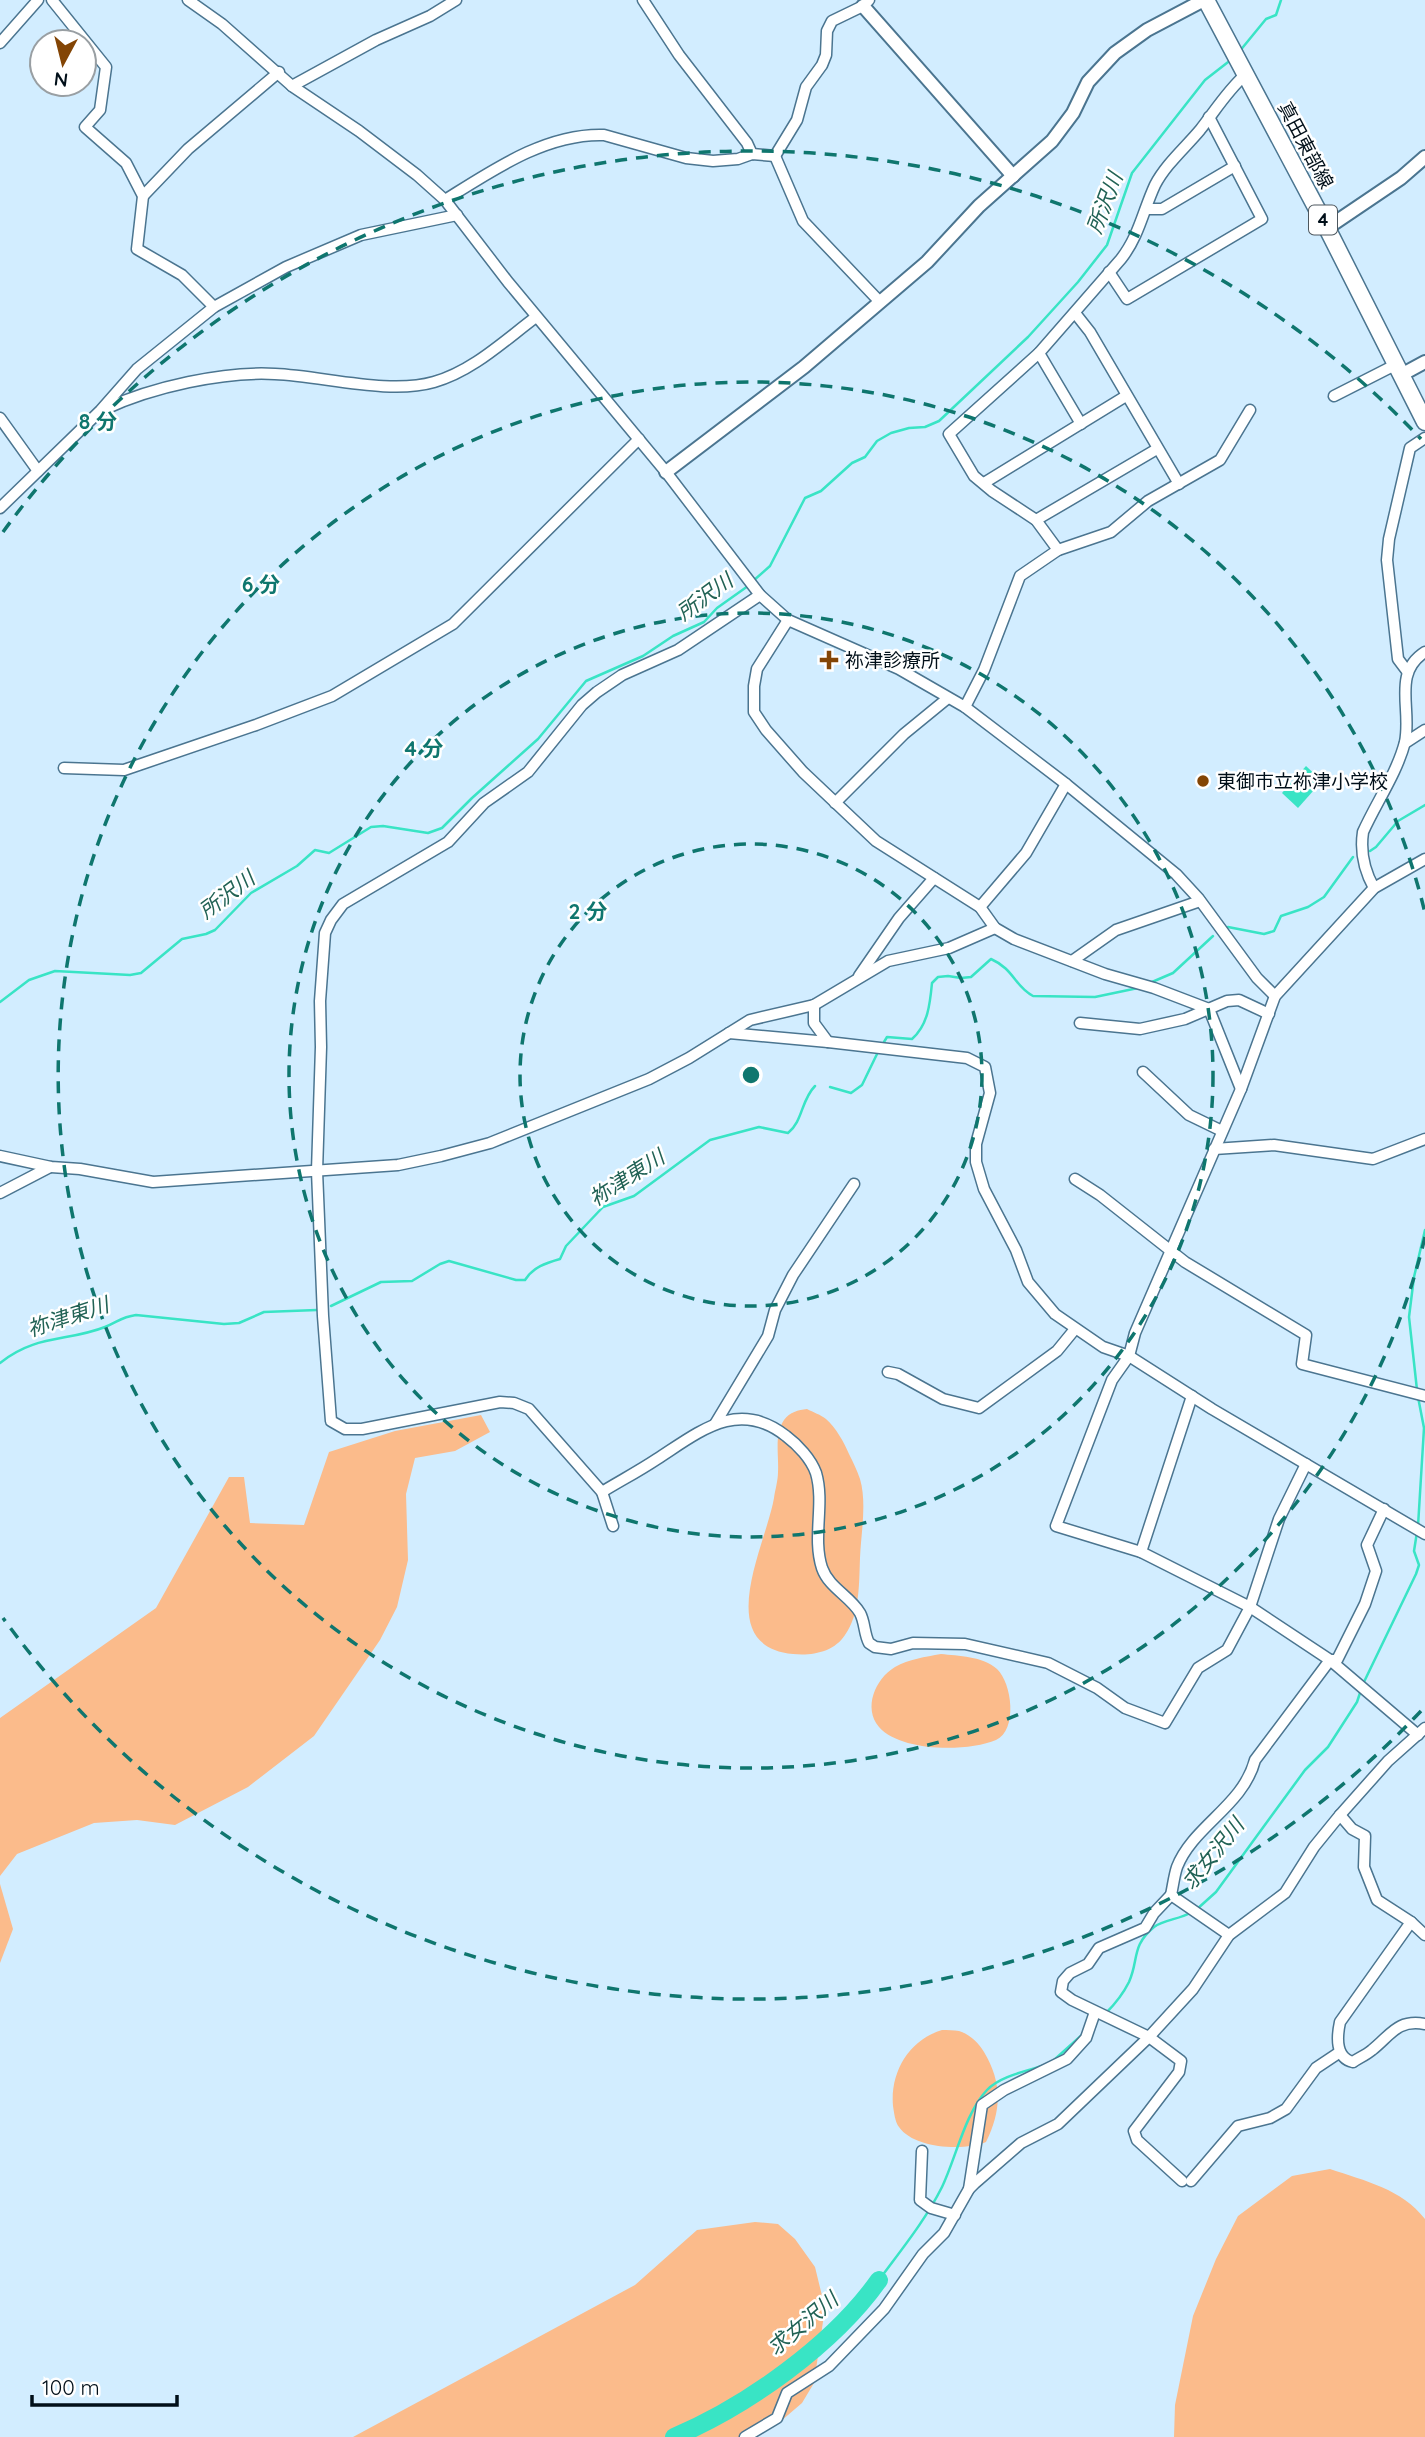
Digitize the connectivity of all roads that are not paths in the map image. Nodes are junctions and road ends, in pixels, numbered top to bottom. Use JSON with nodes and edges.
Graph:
{"nodes":[{"id":1,"x":38,"y":0,"type":"edge"},
{"id":2,"x":52,"y":0,"type":"edge"},
{"id":3,"x":188,"y":0,"type":"edge"},
{"id":4,"x":456,"y":0,"type":"edge"},
{"id":5,"x":643,"y":0,"type":"edge"},
{"id":6,"x":1205,"y":0,"type":"edge"},
{"id":7,"x":866,"y":3,"type":"edge"},
{"id":8,"x":0,"y":43,"type":"edge"},
{"id":9,"x":1243,"y":70,"type":"junction"},
{"id":10,"x":279,"y":72,"type":"junction"},
{"id":11,"x":292,"y":86,"type":"junction"},
{"id":12,"x":1209,"y":117,"type":"junction"},
{"id":13,"x":752,"y":155,"type":"junction"},
{"id":14,"x":775,"y":156,"type":"junction"},
{"id":15,"x":1425,"y":157,"type":"edge"},
{"id":16,"x":1235,"y":166,"type":"junction"},
{"id":17,"x":1013,"y":176,"type":"junction"},
{"id":18,"x":143,"y":196,"type":"junction"},
{"id":19,"x":445,"y":200,"type":"junction"},
{"id":20,"x":1146,"y":209,"type":"junction"},
{"id":21,"x":457,"y":215,"type":"junction"},
{"id":22,"x":1327,"y":228,"type":"junction"},
{"id":23,"x":1109,"y":272,"type":"junction"},
{"id":24,"x":880,"y":302,"type":"junction"},
{"id":25,"x":214,"y":307,"type":"junction"},
{"id":26,"x":1075,"y":313,"type":"junction"},
{"id":27,"x":537,"y":317,"type":"junction"},
{"id":28,"x":1039,"y":353,"type":"junction"},
{"id":29,"x":1425,"y":362,"type":"edge"},
{"id":30,"x":1398,"y":370,"type":"junction"},
{"id":31,"x":1126,"y":396,"type":"junction"},
{"id":32,"x":1334,"y":396,"type":"dead end"},
{"id":33,"x":1250,"y":410,"type":"dead end"},
{"id":34,"x":100,"y":411,"type":"junction"},
{"id":35,"x":0,"y":418,"type":"edge"},
{"id":36,"x":1425,"y":422,"type":"edge"},
{"id":37,"x":1081,"y":424,"type":"junction"},
{"id":38,"x":1425,"y":438,"type":"edge"},
{"id":39,"x":639,"y":439,"type":"junction"},
{"id":40,"x":1157,"y":449,"type":"junction"},
{"id":41,"x":38,"y":471,"type":"junction"},
{"id":42,"x":666,"y":472,"type":"junction"},
{"id":43,"x":984,"y":483,"type":"junction"},
{"id":44,"x":1178,"y":484,"type":"junction"},
{"id":45,"x":0,"y":508,"type":"edge"},
{"id":46,"x":1036,"y":520,"type":"junction"},
{"id":47,"x":1058,"y":550,"type":"junction"},
{"id":48,"x":760,"y":595,"type":"junction"},
{"id":49,"x":788,"y":620,"type":"junction"},
{"id":50,"x":1425,"y":652,"type":"edge"},
{"id":51,"x":1407,"y":671,"type":"junction"},
{"id":52,"x":948,"y":698,"type":"junction"},
{"id":53,"x":965,"y":707,"type":"junction"},
{"id":54,"x":1425,"y":730,"type":"edge"},
{"id":55,"x":1405,"y":743,"type":"junction"},
{"id":56,"x":64,"y":768,"type":"dead end"},
{"id":57,"x":1066,"y":784,"type":"junction"},
{"id":58,"x":835,"y":803,"type":"junction"},
{"id":59,"x":1425,"y":859,"type":"edge"},
{"id":60,"x":934,"y":878,"type":"junction"},
{"id":61,"x":1374,"y":888,"type":"junction"},
{"id":62,"x":1200,"y":901,"type":"junction"},
{"id":63,"x":980,"y":907,"type":"junction"},
{"id":64,"x":995,"y":928,"type":"junction"},
{"id":65,"x":1072,"y":961,"type":"junction"},
{"id":66,"x":859,"y":976,"type":"junction"},
{"id":67,"x":1275,"y":996,"type":"junction"},
{"id":68,"x":814,"y":1005,"type":"junction"},
{"id":69,"x":1209,"y":1009,"type":"junction"},
{"id":70,"x":1269,"y":1014,"type":"junction"},
{"id":71,"x":1080,"y":1023,"type":"dead end"},
{"id":72,"x":729,"y":1033,"type":"junction"},
{"id":73,"x":828,"y":1042,"type":"junction"},
{"id":74,"x":1143,"y":1073,"type":"dead end"},
{"id":75,"x":1241,"y":1089,"type":"junction"},
{"id":76,"x":1222,"y":1131,"type":"junction"},
{"id":77,"x":1425,"y":1139,"type":"edge"},
{"id":78,"x":1214,"y":1149,"type":"junction"},
{"id":79,"x":0,"y":1156,"type":"edge"},
{"id":80,"x":51,"y":1167,"type":"junction"},
{"id":81,"x":317,"y":1171,"type":"junction"},
{"id":82,"x":1075,"y":1179,"type":"dead end"},
{"id":83,"x":854,"y":1184,"type":"dead end"},
{"id":84,"x":0,"y":1193,"type":"edge"},
{"id":85,"x":1171,"y":1252,"type":"junction"},
{"id":86,"x":1075,"y":1329,"type":"junction"},
{"id":87,"x":1129,"y":1356,"type":"junction"},
{"id":88,"x":888,"y":1373,"type":"dead end"},
{"id":89,"x":1192,"y":1396,"type":"junction"},
{"id":90,"x":1425,"y":1396,"type":"edge"},
{"id":91,"x":715,"y":1424,"type":"junction"},
{"id":92,"x":1306,"y":1464,"type":"junction"},
{"id":93,"x":602,"y":1492,"type":"junction"},
{"id":94,"x":1384,"y":1509,"type":"junction"},
{"id":95,"x":614,"y":1526,"type":"dead end"},
{"id":96,"x":1425,"y":1534,"type":"edge"},
{"id":97,"x":1141,"y":1552,"type":"junction"},
{"id":98,"x":1250,"y":1607,"type":"junction"},
{"id":99,"x":1330,"y":1660,"type":"junction"},
{"id":100,"x":1421,"y":1732,"type":"edge"},
{"id":101,"x":1340,"y":1815,"type":"junction"},
{"id":102,"x":1171,"y":1895,"type":"junction"},
{"id":103,"x":1411,"y":1922,"type":"junction"},
{"id":104,"x":1229,"y":1935,"type":"junction"},
{"id":105,"x":1425,"y":1935,"type":"edge"},
{"id":106,"x":1095,"y":2011,"type":"junction"},
{"id":107,"x":1425,"y":2024,"type":"edge"},
{"id":108,"x":1149,"y":2037,"type":"junction"},
{"id":109,"x":1340,"y":2052,"type":"junction"},
{"id":110,"x":922,"y":2151,"type":"dead end"},
{"id":111,"x":969,"y":2189,"type":"junction"},
{"id":112,"x":955,"y":2215,"type":"junction"},
{"id":113,"x":745,"y":2437,"type":"edge"}],
"edges":[{"from":1,"to":8,"type":"street"},
{"from":2,"to":18,"type":"street"},
{"from":3,"to":10,"type":"street"},
{"from":4,"to":11,"type":"street"},
{"from":5,"to":13,"type":"street"},
{"from":6,"to":9,"type":"main road","name":"真田東部線","number":"4"},
{"from":6,"to":17,"type":"street"},
{"from":7,"to":14,"type":"street"},
{"from":7,"to":17,"type":"street"},
{"from":9,"to":12,"type":"street"},
{"from":9,"to":22,"type":"main road","name":"真田東部線","number":"4"},
{"from":10,"to":11,"type":"street"},
{"from":10,"to":18,"type":"street"},
{"from":11,"to":19,"type":"street"},
{"from":12,"to":16,"type":"street"},
{"from":12,"to":20,"type":"street"},
{"from":13,"to":14,"type":"street"},
{"from":13,"to":19,"type":"street"},
{"from":14,"to":24,"type":"street"},
{"from":15,"to":22,"type":"street"},
{"from":16,"to":20,"type":"street"},
{"from":16,"to":23,"type":"street"},
{"from":17,"to":24,"type":"street"},
{"from":18,"to":25,"type":"street"},
{"from":19,"to":21,"type":"street"},
{"from":20,"to":23,"type":"street"},
{"from":21,"to":25,"type":"street"},
{"from":21,"to":27,"type":"street"},
{"from":22,"to":30,"type":"main road","name":"真田東部線","number":"4"},
{"from":23,"to":26,"type":"street"},
{"from":24,"to":42,"type":"street"},
{"from":25,"to":34,"type":"street"},
{"from":26,"to":28,"type":"street"},
{"from":26,"to":31,"type":"street"},
{"from":27,"to":34,"type":"street"},
{"from":27,"to":39,"type":"street"},
{"from":28,"to":37,"type":"street"},
{"from":28,"to":43,"type":"street"},
{"from":29,"to":30,"type":"street"},
{"from":30,"to":32,"type":"street"},
{"from":30,"to":36,"type":"main road","name":"真田東部線","number":"4"},
{"from":31,"to":37,"type":"street"},
{"from":31,"to":40,"type":"street"},
{"from":33,"to":44,"type":"street"},
{"from":34,"to":41,"type":"street"},
{"from":35,"to":41,"type":"street"},
{"from":37,"to":43,"type":"street"},
{"from":38,"to":51,"type":"street"},
{"from":39,"to":42,"type":"street"},
{"from":39,"to":56,"type":"street"},
{"from":40,"to":44,"type":"street"},
{"from":40,"to":46,"type":"street"},
{"from":41,"to":45,"type":"street"},
{"from":42,"to":48,"type":"street"},
{"from":43,"to":46,"type":"street"},
{"from":44,"to":47,"type":"street"},
{"from":46,"to":47,"type":"street"},
{"from":47,"to":53,"type":"street"},
{"from":48,"to":49,"type":"street"},
{"from":48,"to":81,"type":"street"},
{"from":49,"to":52,"type":"street"},
{"from":49,"to":58,"type":"street"},
{"from":50,"to":51,"type":"street"},
{"from":51,"to":55,"type":"street"},
{"from":52,"to":53,"type":"street"},
{"from":52,"to":58,"type":"street"},
{"from":53,"to":57,"type":"street"},
{"from":54,"to":55,"type":"street"},
{"from":55,"to":61,"type":"street"},
{"from":57,"to":62,"type":"street"},
{"from":57,"to":63,"type":"street"},
{"from":58,"to":60,"type":"street"},
{"from":59,"to":61,"type":"street"},
{"from":60,"to":63,"type":"street"},
{"from":60,"to":66,"type":"street"},
{"from":61,"to":67,"type":"street"},
{"from":62,"to":65,"type":"street"},
{"from":62,"to":67,"type":"street"},
{"from":63,"to":64,"type":"street"},
{"from":64,"to":65,"type":"street"},
{"from":64,"to":66,"type":"street"},
{"from":65,"to":69,"type":"street"},
{"from":66,"to":68,"type":"street"},
{"from":67,"to":70,"type":"street"},
{"from":68,"to":72,"type":"street"},
{"from":68,"to":73,"type":"street"},
{"from":69,"to":70,"type":"street"},
{"from":69,"to":71,"type":"street"},
{"from":69,"to":75,"type":"street"},
{"from":70,"to":75,"type":"street"},
{"from":72,"to":73,"type":"street"},
{"from":72,"to":81,"type":"street"},
{"from":73,"to":86,"type":"street"},
{"from":74,"to":76,"type":"street"},
{"from":75,"to":76,"type":"street"},
{"from":76,"to":78,"type":"street"},
{"from":77,"to":78,"type":"street"},
{"from":78,"to":85,"type":"street"},
{"from":79,"to":80,"type":"street"},
{"from":80,"to":81,"type":"street"},
{"from":80,"to":84,"type":"street"},
{"from":81,"to":93,"type":"street"},
{"from":82,"to":85,"type":"street"},
{"from":83,"to":91,"type":"street"},
{"from":85,"to":87,"type":"street"},
{"from":85,"to":90,"type":"street"},
{"from":86,"to":87,"type":"street"},
{"from":86,"to":88,"type":"street"},
{"from":87,"to":89,"type":"street"},
{"from":87,"to":97,"type":"street"},
{"from":89,"to":92,"type":"street"},
{"from":89,"to":97,"type":"street"},
{"from":91,"to":93,"type":"street"},
{"from":91,"to":98,"type":"street"},
{"from":92,"to":94,"type":"street"},
{"from":92,"to":98,"type":"street"},
{"from":93,"to":95,"type":"street"},
{"from":94,"to":96,"type":"street"},
{"from":94,"to":99,"type":"street"},
{"from":97,"to":98,"type":"street"},
{"from":98,"to":99,"type":"street"},
{"from":99,"to":100,"type":"street"},
{"from":99,"to":102,"type":"street"},
{"from":100,"to":101,"type":"street"},
{"from":101,"to":103,"type":"street"},
{"from":101,"to":104,"type":"street"},
{"from":102,"to":104,"type":"street"},
{"from":102,"to":106,"type":"street"},
{"from":103,"to":105,"type":"street"},
{"from":103,"to":109,"type":"street"},
{"from":104,"to":108,"type":"street"},
{"from":106,"to":108,"type":"street"},
{"from":106,"to":111,"type":"street"},
{"from":107,"to":109,"type":"street"},
{"from":108,"to":109,"type":"street"},
{"from":108,"to":111,"type":"street"},
{"from":110,"to":112,"type":"street"},
{"from":111,"to":112,"type":"street"},
{"from":112,"to":113,"type":"street"}]}
